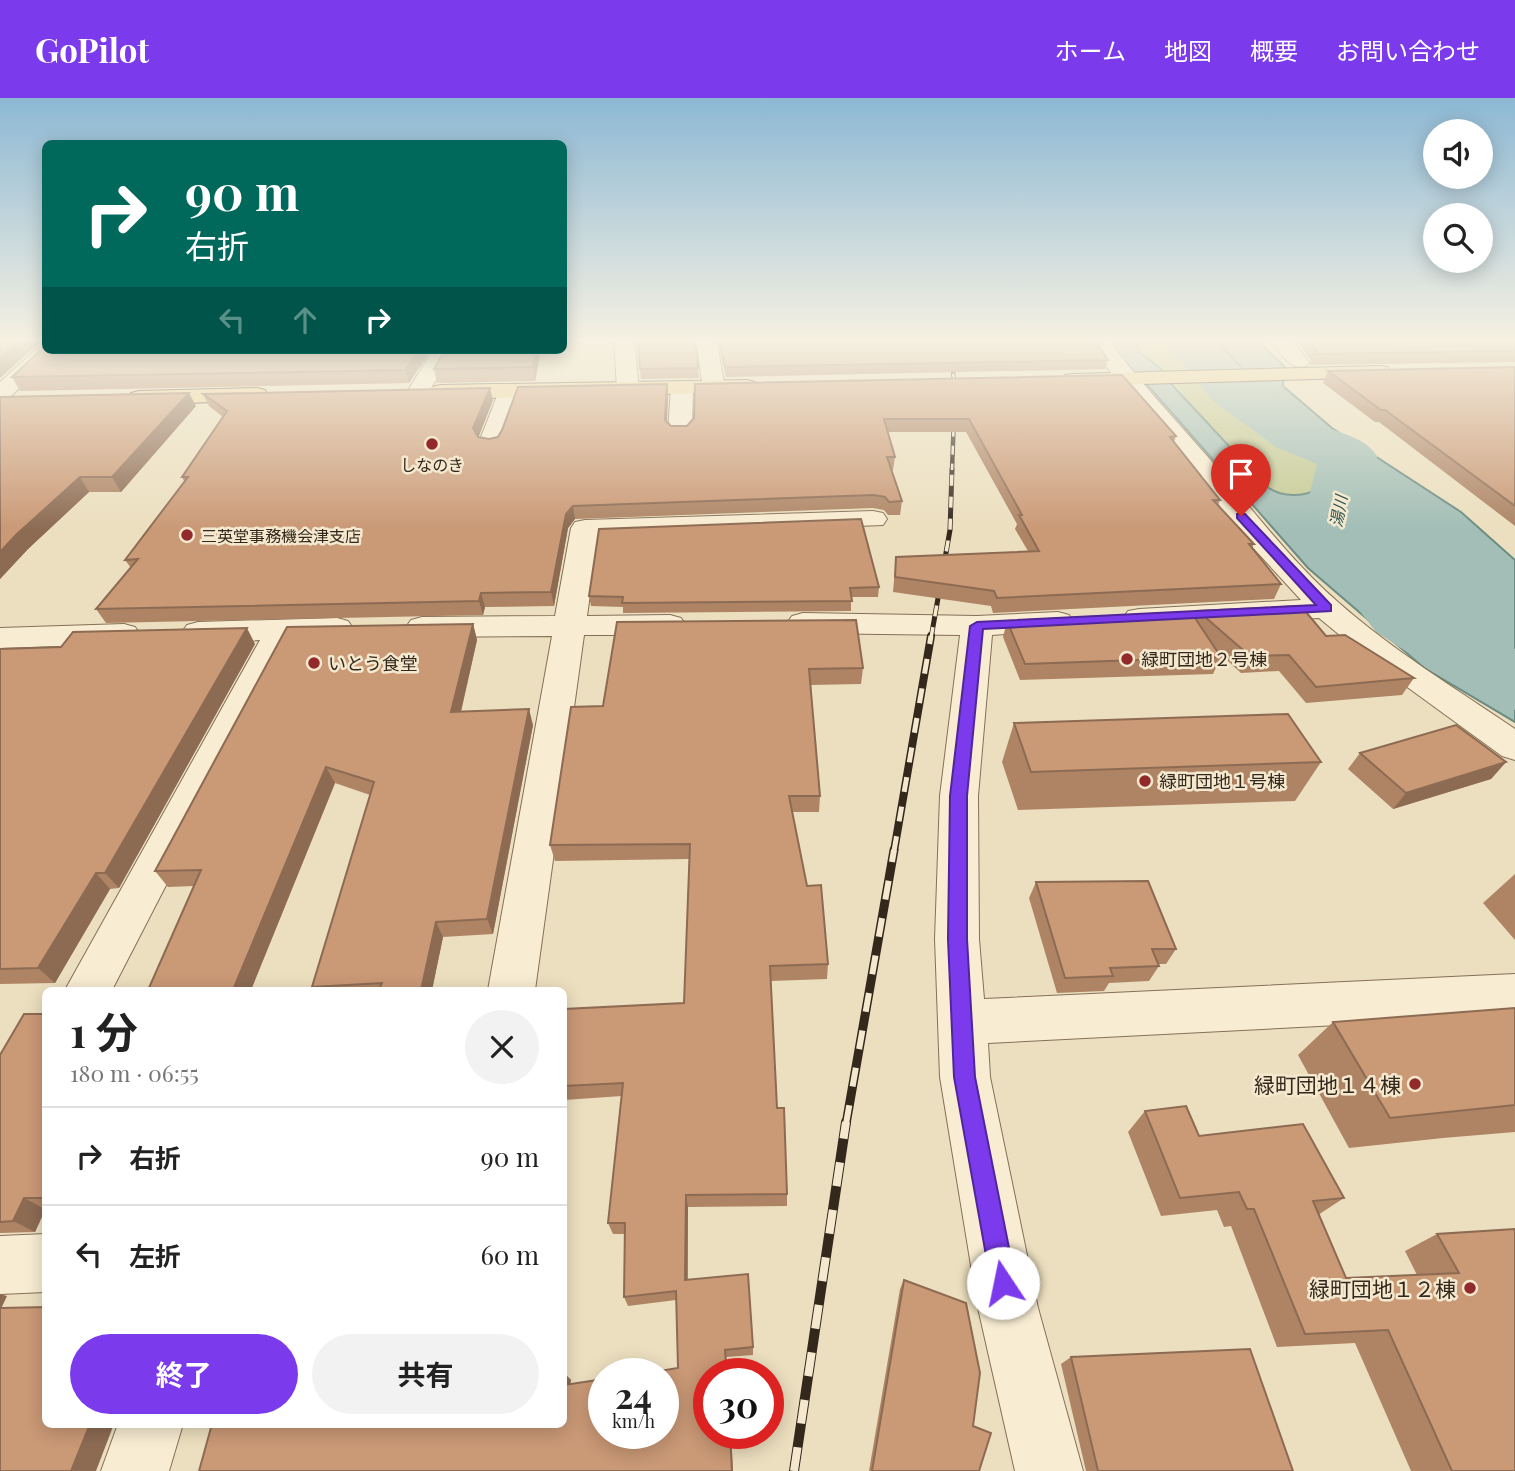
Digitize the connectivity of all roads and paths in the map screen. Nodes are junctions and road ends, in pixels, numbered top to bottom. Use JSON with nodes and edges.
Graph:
{"nodes":[{"id":1,"x":506,"y":402,"type":"edge"},
{"id":2,"x":681,"y":402,"type":"edge"},
{"id":3,"x":1150,"y":402,"type":"edge"},
{"id":4,"x":680,"y":431,"type":"edge"},
{"id":5,"x":491,"y":442,"type":"edge"},
{"id":6,"x":873,"y":519,"type":"edge"},
{"id":7,"x":1326,"y":608,"type":"junction"},
{"id":8,"x":704,"y":624,"type":"edge"},
{"id":9,"x":772,"y":624,"type":"edge"},
{"id":10,"x":569,"y":625,"type":"junction"},
{"id":11,"x":977,"y":626,"type":"junction"},
{"id":12,"x":282,"y":630,"type":"junction"},
{"id":13,"x":3,"y":642,"type":"edge"},
{"id":14,"x":1515,"y":747,"type":"edge"},
{"id":15,"x":90,"y":987,"type":"edge"},
{"id":16,"x":511,"y":987,"type":"edge"},
{"id":17,"x":1515,"y":995,"type":"edge"},
{"id":18,"x":962,"y":1022,"type":"junction"},
{"id":19,"x":42,"y":1263,"type":"edge"},
{"id":20,"x":0,"y":1265,"type":"edge"},
{"id":21,"x":150,"y":1428,"type":"edge"},
{"id":22,"x":135,"y":1471,"type":"edge"},
{"id":23,"x":1049,"y":1471,"type":"edge"}],
"edges":[{"from":1,"to":5,"type":"street"},
{"from":2,"to":4,"type":"street"},
{"from":3,"to":7,"type":"street"},
{"from":6,"to":10,"type":"street"},
{"from":7,"to":11,"type":"street"},
{"from":7,"to":14,"type":"street"},
{"from":8,"to":10,"type":"street"},
{"from":9,"to":11,"type":"street"},
{"from":10,"to":12,"type":"street"},
{"from":10,"to":16,"type":"street"},
{"from":11,"to":18,"type":"street"},
{"from":12,"to":13,"type":"street"},
{"from":12,"to":15,"type":"street"},
{"from":17,"to":18,"type":"street"},
{"from":18,"to":23,"type":"street"},
{"from":19,"to":20,"type":"street"},
{"from":21,"to":22,"type":"street"}]}
